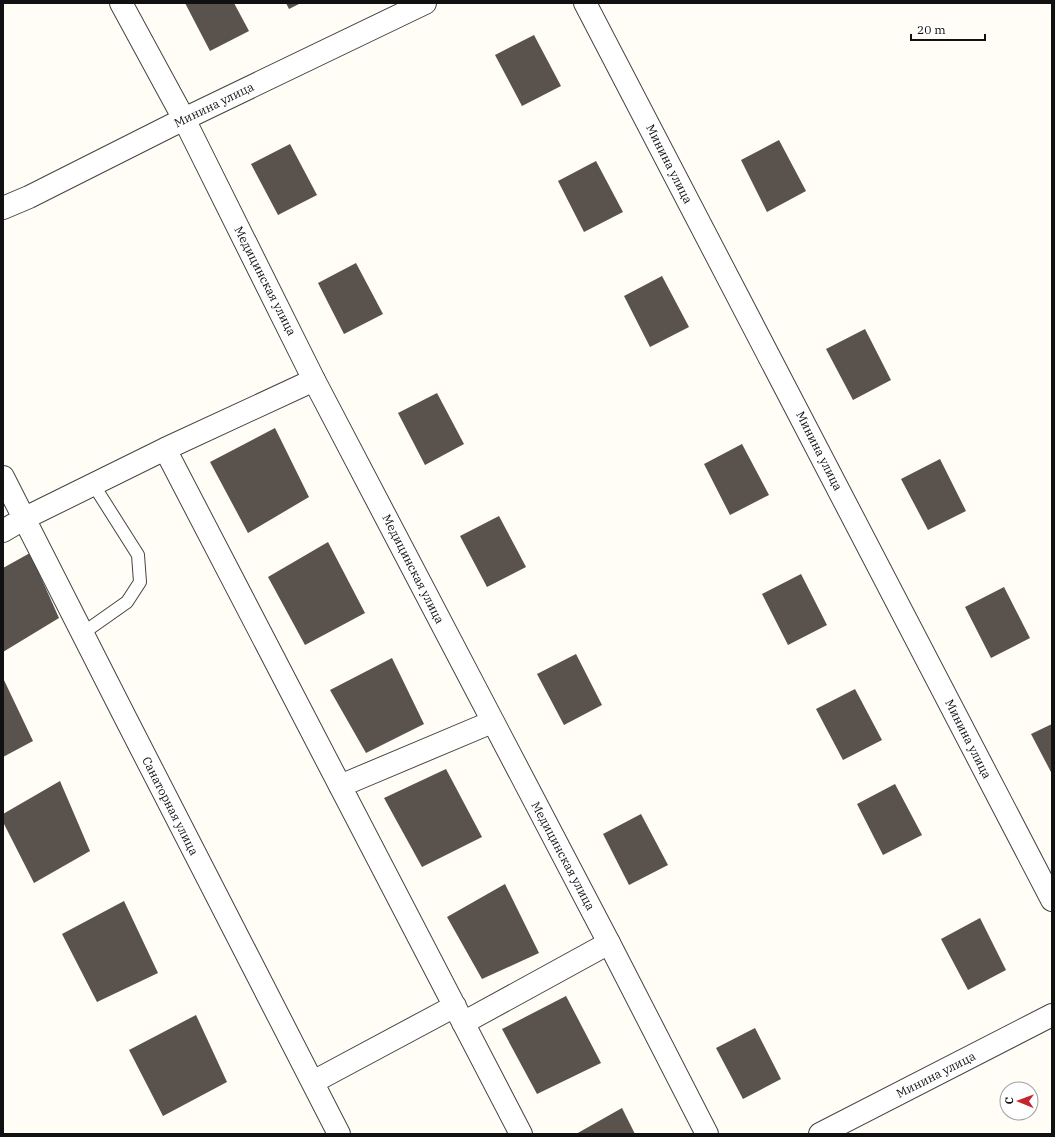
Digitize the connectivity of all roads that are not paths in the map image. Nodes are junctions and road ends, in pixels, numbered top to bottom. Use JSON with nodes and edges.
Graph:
{"nodes":[{"id":1,"x":121,"y":3,"type":"edge"},
{"id":2,"x":425,"y":3,"type":"edge"},
{"id":3,"x":585,"y":3,"type":"edge"},
{"id":4,"x":184,"y":119,"type":"junction"},
{"id":5,"x":3,"y":208,"type":"edge"},
{"id":6,"x":314,"y":380,"type":"junction"},
{"id":7,"x":165,"y":449,"type":"junction"},
{"id":8,"x":3,"y":477,"type":"edge"},
{"id":9,"x":93,"y":484,"type":"junction"},
{"id":10,"x":25,"y":518,"type":"junction"},
{"id":11,"x":3,"y":531,"type":"edge"},
{"id":12,"x":82,"y":633,"type":"junction"},
{"id":13,"x":492,"y":722,"type":"junction"},
{"id":14,"x":340,"y":786,"type":"junction"},
{"id":15,"x":1052,"y":900,"type":"edge"},
{"id":16,"x":609,"y":943,"type":"junction"},
{"id":17,"x":459,"y":1015,"type":"junction"},
{"id":18,"x":1052,"y":1015,"type":"edge"},
{"id":19,"x":313,"y":1082,"type":"junction"},
{"id":20,"x":339,"y":1134,"type":"edge"},
{"id":21,"x":521,"y":1134,"type":"edge"},
{"id":22,"x":707,"y":1134,"type":"edge"},
{"id":23,"x":820,"y":1134,"type":"edge"}],
"edges":[{"from":1,"to":4,"type":"street","name":"Медицинская улица"},
{"from":2,"to":4,"type":"street","name":"Минина улица"},
{"from":3,"to":15,"type":"street","name":"Минина улица"},
{"from":4,"to":5,"type":"street","name":"Минина улица"},
{"from":4,"to":6,"type":"street","name":"Медицинская улица"},
{"from":6,"to":7,"type":"street"},
{"from":6,"to":13,"type":"street","name":"Медицинская улица"},
{"from":7,"to":9,"type":"street"},
{"from":7,"to":14,"type":"street"},
{"from":8,"to":10,"type":"street","name":"Санаторная улица"},
{"from":9,"to":10,"type":"street"},
{"from":9,"to":12,"type":"lane"},
{"from":10,"to":11,"type":"street"},
{"from":10,"to":12,"type":"street","name":"Санаторная улица"},
{"from":12,"to":19,"type":"street","name":"Санаторная улица"},
{"from":13,"to":14,"type":"street"},
{"from":13,"to":16,"type":"street","name":"Медицинская улица"},
{"from":14,"to":17,"type":"street"},
{"from":16,"to":17,"type":"street"},
{"from":16,"to":22,"type":"street","name":"Медицинская улица"},
{"from":17,"to":19,"type":"street"},
{"from":17,"to":21,"type":"street"},
{"from":18,"to":23,"type":"street","name":"Минина улица"},
{"from":19,"to":20,"type":"street","name":"Санаторная улица"}]}
